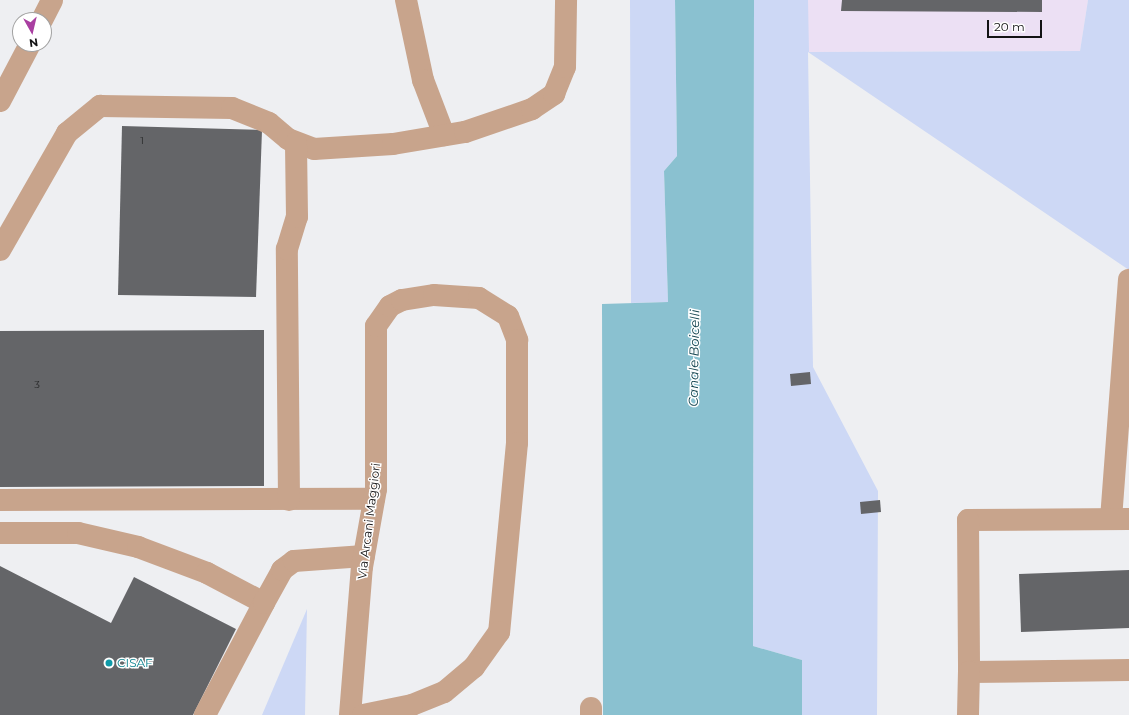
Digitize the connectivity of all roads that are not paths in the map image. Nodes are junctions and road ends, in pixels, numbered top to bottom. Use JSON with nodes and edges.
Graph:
{"nodes":[{"id":1,"x":52,"y":0,"type":"edge"},
{"id":2,"x":406,"y":0,"type":"edge"},
{"id":3,"x":566,"y":0,"type":"edge"},
{"id":4,"x":46,"y":12,"type":"edge"},
{"id":5,"x":26,"y":52,"type":"edge"},
{"id":6,"x":0,"y":101,"type":"edge"},
{"id":7,"x":444,"y":135,"type":"junction"},
{"id":8,"x":296,"y":143,"type":"junction"},
{"id":9,"x":0,"y":250,"type":"edge"},
{"id":10,"x":1129,"y":282,"type":"edge"},
{"id":11,"x":374,"y":499,"type":"junction"},
{"id":12,"x":0,"y":500,"type":"edge"},
{"id":13,"x":289,"y":500,"type":"junction"},
{"id":14,"x":1120,"y":519,"type":"edge"},
{"id":15,"x":0,"y":533,"type":"edge"},
{"id":16,"x":364,"y":556,"type":"junction"},
{"id":17,"x":264,"y":603,"type":"junction"},
{"id":18,"x":1129,"y":670,"type":"edge"},
{"id":19,"x":969,"y":672,"type":"junction"},
{"id":20,"x":206,"y":715,"type":"edge"},
{"id":21,"x":350,"y":715,"type":"edge"},
{"id":22,"x":363,"y":715,"type":"edge"},
{"id":23,"x":968,"y":715,"type":"edge"}],
"edges":[{"from":1,"to":4,"type":"street"},
{"from":2,"to":7,"type":"street"},
{"from":3,"to":7,"type":"street"},
{"from":5,"to":6,"type":"street"},
{"from":7,"to":8,"type":"street"},
{"from":8,"to":9,"type":"street"},
{"from":8,"to":13,"type":"street"},
{"from":10,"to":14,"type":"street"},
{"from":11,"to":13,"type":"street"},
{"from":11,"to":16,"type":"street","name":"Via Arcani Maggiori"},
{"from":11,"to":22,"type":"street","name":"Via Arcani Maggiori"},
{"from":12,"to":13,"type":"street"},
{"from":14,"to":19,"type":"street"},
{"from":15,"to":17,"type":"street"},
{"from":16,"to":17,"type":"street"},
{"from":16,"to":21,"type":"street","name":"Via Arcani Maggiori"},
{"from":17,"to":20,"type":"street"},
{"from":18,"to":19,"type":"street"},
{"from":19,"to":23,"type":"street"}]}
